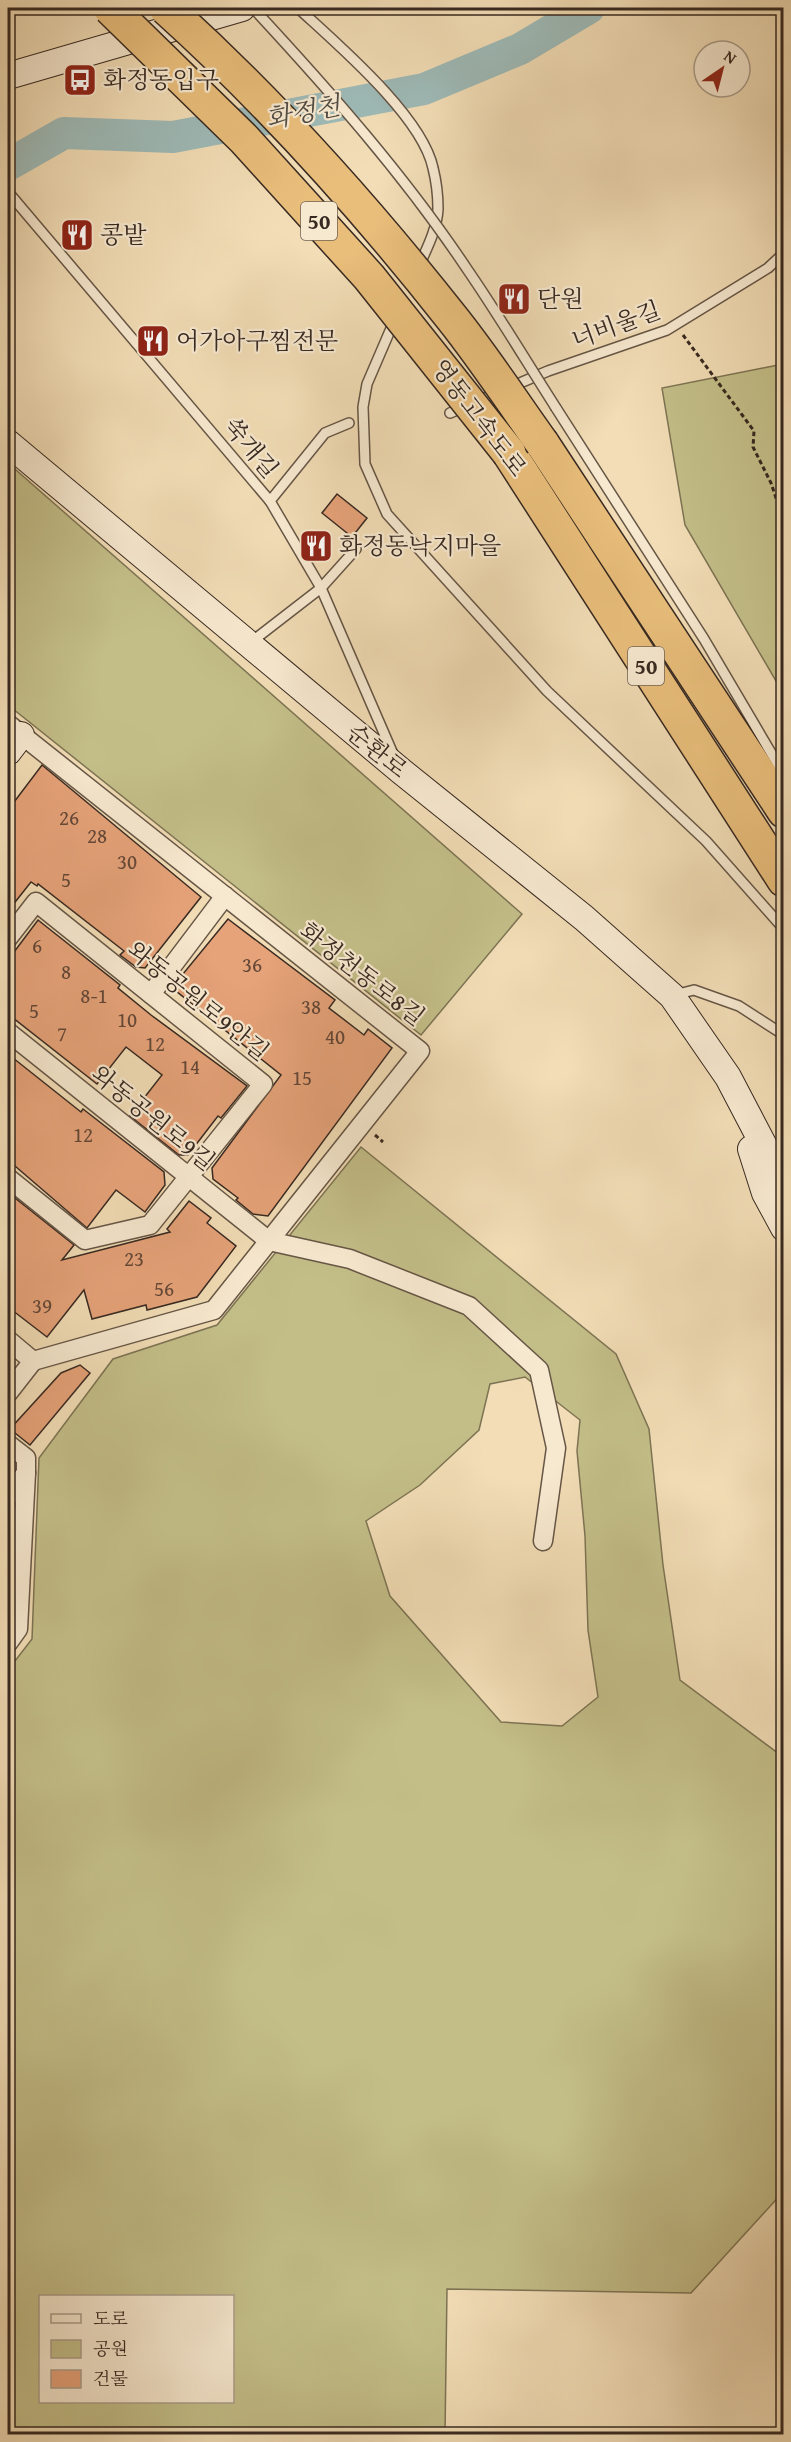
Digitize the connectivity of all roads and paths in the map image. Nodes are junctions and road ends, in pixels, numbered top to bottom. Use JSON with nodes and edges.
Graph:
{"nodes":[{"id":1,"x":110,"y":8,"type":"edge"},
{"id":2,"x":166,"y":8,"type":"edge"},
{"id":3,"x":242,"y":8,"type":"edge"},
{"id":4,"x":253,"y":8,"type":"edge"},
{"id":5,"x":298,"y":8,"type":"edge"},
{"id":6,"x":8,"y":76,"type":"edge"},
{"id":7,"x":8,"y":192,"type":"edge"},
{"id":8,"x":783,"y":253,"type":"edge"},
{"id":9,"x":411,"y":286,"type":"dead end"},
{"id":10,"x":402,"y":305,"type":"dead end"},
{"id":11,"x":676,"y":324,"type":"junction"},
{"id":12,"x":450,"y":412,"type":"dead end"},
{"id":13,"x":349,"y":423,"type":"dead end"},
{"id":14,"x":8,"y":443,"type":"edge"},
{"id":15,"x":270,"y":501,"type":"junction"},
{"id":16,"x":783,"y":522,"type":"edge"},
{"id":17,"x":356,"y":549,"type":"dead end"},
{"id":18,"x":321,"y":588,"type":"junction"},
{"id":19,"x":248,"y":645,"type":"junction"},
{"id":20,"x":12,"y":737,"type":"edge"},
{"id":21,"x":401,"y":771,"type":"junction"},
{"id":22,"x":783,"y":780,"type":"edge"},
{"id":23,"x":783,"y":811,"type":"edge"},
{"id":24,"x":783,"y":880,"type":"edge"},
{"id":25,"x":225,"y":896,"type":"junction"},
{"id":26,"x":783,"y":930,"type":"edge"},
{"id":27,"x":8,"y":938,"type":"edge"},
{"id":28,"x":151,"y":994,"type":"junction"},
{"id":29,"x":672,"y":996,"type":"junction"},
{"id":30,"x":8,"y":1032,"type":"edge"},
{"id":31,"x":783,"y":1035,"type":"edge"},
{"id":32,"x":728,"y":1077,"type":"junction"},
{"id":33,"x":188,"y":1177,"type":"junction"},
{"id":34,"x":8,"y":1178,"type":"edge"},
{"id":35,"x":783,"y":1184,"type":"edge"},
{"id":36,"x":783,"y":1228,"type":"edge"},
{"id":37,"x":268,"y":1241,"type":"junction"},
{"id":38,"x":8,"y":1340,"type":"edge"},
{"id":39,"x":33,"y":1361,"type":"junction"},
{"id":40,"x":8,"y":1393,"type":"edge"},
{"id":41,"x":8,"y":1444,"type":"edge"},
{"id":42,"x":26,"y":1473,"type":"junction"},
{"id":43,"x":8,"y":1497,"type":"edge"},
{"id":44,"x":543,"y":1541,"type":"dead end"},
{"id":45,"x":8,"y":1643,"type":"edge"}],
"edges":[{"from":1,"to":24,"type":"highway","name":"영동고속도로","number":"50","bridge":true},
{"from":2,"to":23,"type":"highway","name":"영동고속도로","number":"50","bridge":true},
{"from":3,"to":6,"type":"main road"},
{"from":4,"to":22,"type":"lane","bridge":true},
{"from":5,"to":9,"type":"lane"},
{"from":7,"to":15,"type":"lane","name":"쑥개길"},
{"from":8,"to":11,"type":"lane","name":"너비울길"},
{"from":10,"to":26,"type":"lane"},
{"from":11,"to":12,"type":"lane","name":"너비울길"},
{"from":11,"to":16,"type":"path"},
{"from":13,"to":15,"type":"lane"},
{"from":14,"to":19,"type":"main road","name":"순환로"},
{"from":15,"to":18,"type":"lane","name":"쑥개길"},
{"from":17,"to":18,"type":"lane"},
{"from":18,"to":19,"type":"lane"},
{"from":18,"to":21,"type":"lane","name":"쑥개길"},
{"from":19,"to":21,"type":"main road","name":"순환로"},
{"from":20,"to":25,"type":"street","name":"화정천동로8길"},
{"from":21,"to":29,"type":"main road","name":"순환로"},
{"from":25,"to":28,"type":"street"},
{"from":25,"to":37,"type":"street","name":"화정천동로8길"},
{"from":27,"to":28,"type":"street","name":"와동공원로9안길"},
{"from":28,"to":33,"type":"street","name":"와동공원로9안길"},
{"from":29,"to":31,"type":"lane"},
{"from":29,"to":32,"type":"main road","name":"순환로"},
{"from":30,"to":33,"type":"street","name":"와동공원로9길"},
{"from":32,"to":35,"type":"main road","name":"순환로"},
{"from":32,"to":36,"type":"main road","name":"순환로"},
{"from":33,"to":34,"type":"street","name":"와동공원로9안길"},
{"from":33,"to":37,"type":"street","name":"와동공원로9길"},
{"from":37,"to":39,"type":"street","name":"화정천동로8길"},
{"from":37,"to":44,"type":"street"},
{"from":38,"to":39,"type":"street"},
{"from":39,"to":40,"type":"street"},
{"from":41,"to":42,"type":"street"},
{"from":42,"to":43,"type":"street"},
{"from":42,"to":45,"type":"street"}]}
